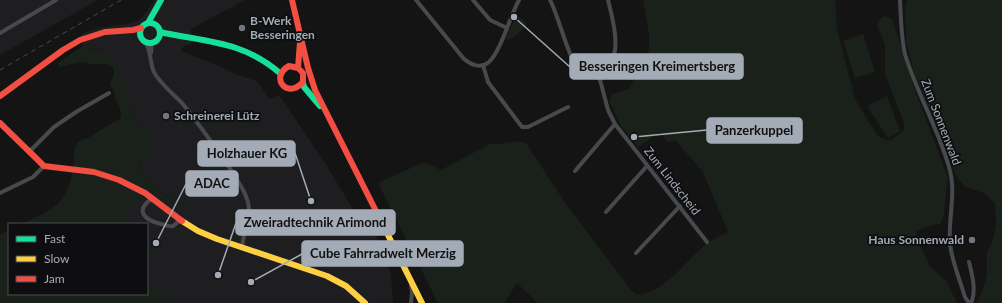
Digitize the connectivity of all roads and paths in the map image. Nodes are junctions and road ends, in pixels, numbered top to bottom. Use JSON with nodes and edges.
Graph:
{"nodes":[{"id":1,"x":56,"y":0,"type":"edge"},
{"id":2,"x":161,"y":0,"type":"edge"},
{"id":3,"x":292,"y":0,"type":"edge"},
{"id":4,"x":416,"y":0,"type":"edge"},
{"id":5,"x":473,"y":0,"type":"edge"},
{"id":6,"x":519,"y":0,"type":"edge"},
{"id":7,"x":550,"y":0,"type":"edge"},
{"id":8,"x":608,"y":0,"type":"edge"},
{"id":9,"x":900,"y":0,"type":"edge"},
{"id":10,"x":151,"y":23,"type":"junction"},
{"id":11,"x":299,"y":24,"type":"junction"},
{"id":12,"x":141,"y":28,"type":"junction"},
{"id":13,"x":506,"y":28,"type":"junction"},
{"id":14,"x":0,"y":33,"type":"edge"},
{"id":15,"x":98,"y":34,"type":"junction"},
{"id":16,"x":140,"y":35,"type":"junction"},
{"id":17,"x":159,"y":35,"type":"junction"},
{"id":18,"x":146,"y":42,"type":"junction"},
{"id":19,"x":152,"y":42,"type":"junction"},
{"id":20,"x":151,"y":59,"type":"junction"},
{"id":21,"x":483,"y":66,"type":"junction"},
{"id":22,"x":296,"y":67,"type":"junction"},
{"id":23,"x":282,"y":71,"type":"junction"},
{"id":24,"x":599,"y":76,"type":"junction"},
{"id":25,"x":303,"y":82,"type":"junction"},
{"id":26,"x":297,"y":88,"type":"junction"},
{"id":27,"x":109,"y":93,"type":"dead end"},
{"id":28,"x":0,"y":96,"type":"edge"},
{"id":29,"x":316,"y":101,"type":"junction"},
{"id":30,"x":568,"y":107,"type":"dead end"},
{"id":31,"x":328,"y":117,"type":"junction"},
{"id":32,"x":0,"y":123,"type":"edge"},
{"id":33,"x":615,"y":124,"type":"junction"},
{"id":34,"x":28,"y":152,"type":"junction"},
{"id":35,"x":44,"y":166,"type":"junction"},
{"id":36,"x":647,"y":166,"type":"junction"},
{"id":37,"x":575,"y":171,"type":"dead end"},
{"id":38,"x":0,"y":193,"type":"edge"},
{"id":39,"x":153,"y":198,"type":"junction"},
{"id":40,"x":680,"y":206,"type":"junction"},
{"id":41,"x":606,"y":212,"type":"dead end"},
{"id":42,"x":180,"y":220,"type":"junction"},
{"id":43,"x":707,"y":242,"type":"dead end"},
{"id":44,"x":242,"y":246,"type":"junction"},
{"id":45,"x":636,"y":252,"type":"dead end"},
{"id":46,"x":970,"y":262,"type":"dead end"},
{"id":47,"x":407,"y":272,"type":"junction"},
{"id":48,"x":419,"y":302,"type":"edge"},
{"id":49,"x":365,"y":303,"type":"edge"},
{"id":50,"x":411,"y":303,"type":"edge"}],
"edges":[{"from":1,"to":14,"type":"street"},
{"from":2,"to":10,"type":"main road"},
{"from":3,"to":11,"type":"main road"},
{"from":4,"to":21,"type":"street"},
{"from":5,"to":13,"type":"street"},
{"from":6,"to":13,"type":"street"},
{"from":7,"to":24,"type":"street"},
{"from":8,"to":24,"type":"street"},
{"from":9,"to":46,"type":"street","name":"Zum Sonnenwald"},
{"from":10,"to":12,"type":"main road"},
{"from":10,"to":17,"type":"main road"},
{"from":11,"to":22,"type":"main road"},
{"from":11,"to":31,"type":"main road"},
{"from":12,"to":15,"type":"main road"},
{"from":12,"to":16,"type":"main road"},
{"from":13,"to":21,"type":"street"},
{"from":15,"to":16,"type":"main road"},
{"from":15,"to":28,"type":"main road"},
{"from":16,"to":18,"type":"main road"},
{"from":17,"to":19,"type":"main road"},
{"from":17,"to":23,"type":"main road"},
{"from":18,"to":19,"type":"main road"},
{"from":18,"to":20,"type":"street"},
{"from":19,"to":20,"type":"street"},
{"from":20,"to":44,"type":"street"},
{"from":21,"to":30,"type":"street"},
{"from":22,"to":23,"type":"main road"},
{"from":22,"to":25,"type":"main road"},
{"from":23,"to":26,"type":"main road"},
{"from":24,"to":33,"type":"street","name":"Zum Lindscheid"},
{"from":25,"to":26,"type":"main road"},
{"from":25,"to":29,"type":"main road"},
{"from":26,"to":29,"type":"main road"},
{"from":27,"to":34,"type":"street"},
{"from":29,"to":31,"type":"main road"},
{"from":31,"to":47,"type":"main road"},
{"from":32,"to":34,"type":"main road"},
{"from":33,"to":36,"type":"street","name":"Zum Lindscheid"},
{"from":33,"to":37,"type":"street"},
{"from":34,"to":35,"type":"main road"},
{"from":35,"to":38,"type":"street"},
{"from":35,"to":39,"type":"main road"},
{"from":36,"to":40,"type":"street","name":"Zum Lindscheid"},
{"from":36,"to":41,"type":"street"},
{"from":39,"to":42,"type":"main road"},
{"from":39,"to":42,"type":"street"},
{"from":40,"to":43,"type":"street","name":"Zum Lindscheid"},
{"from":40,"to":45,"type":"street"},
{"from":42,"to":44,"type":"main road"},
{"from":44,"to":49,"type":"main road"},
{"from":47,"to":48,"type":"main road"},
{"from":47,"to":50,"type":"street"}]}
